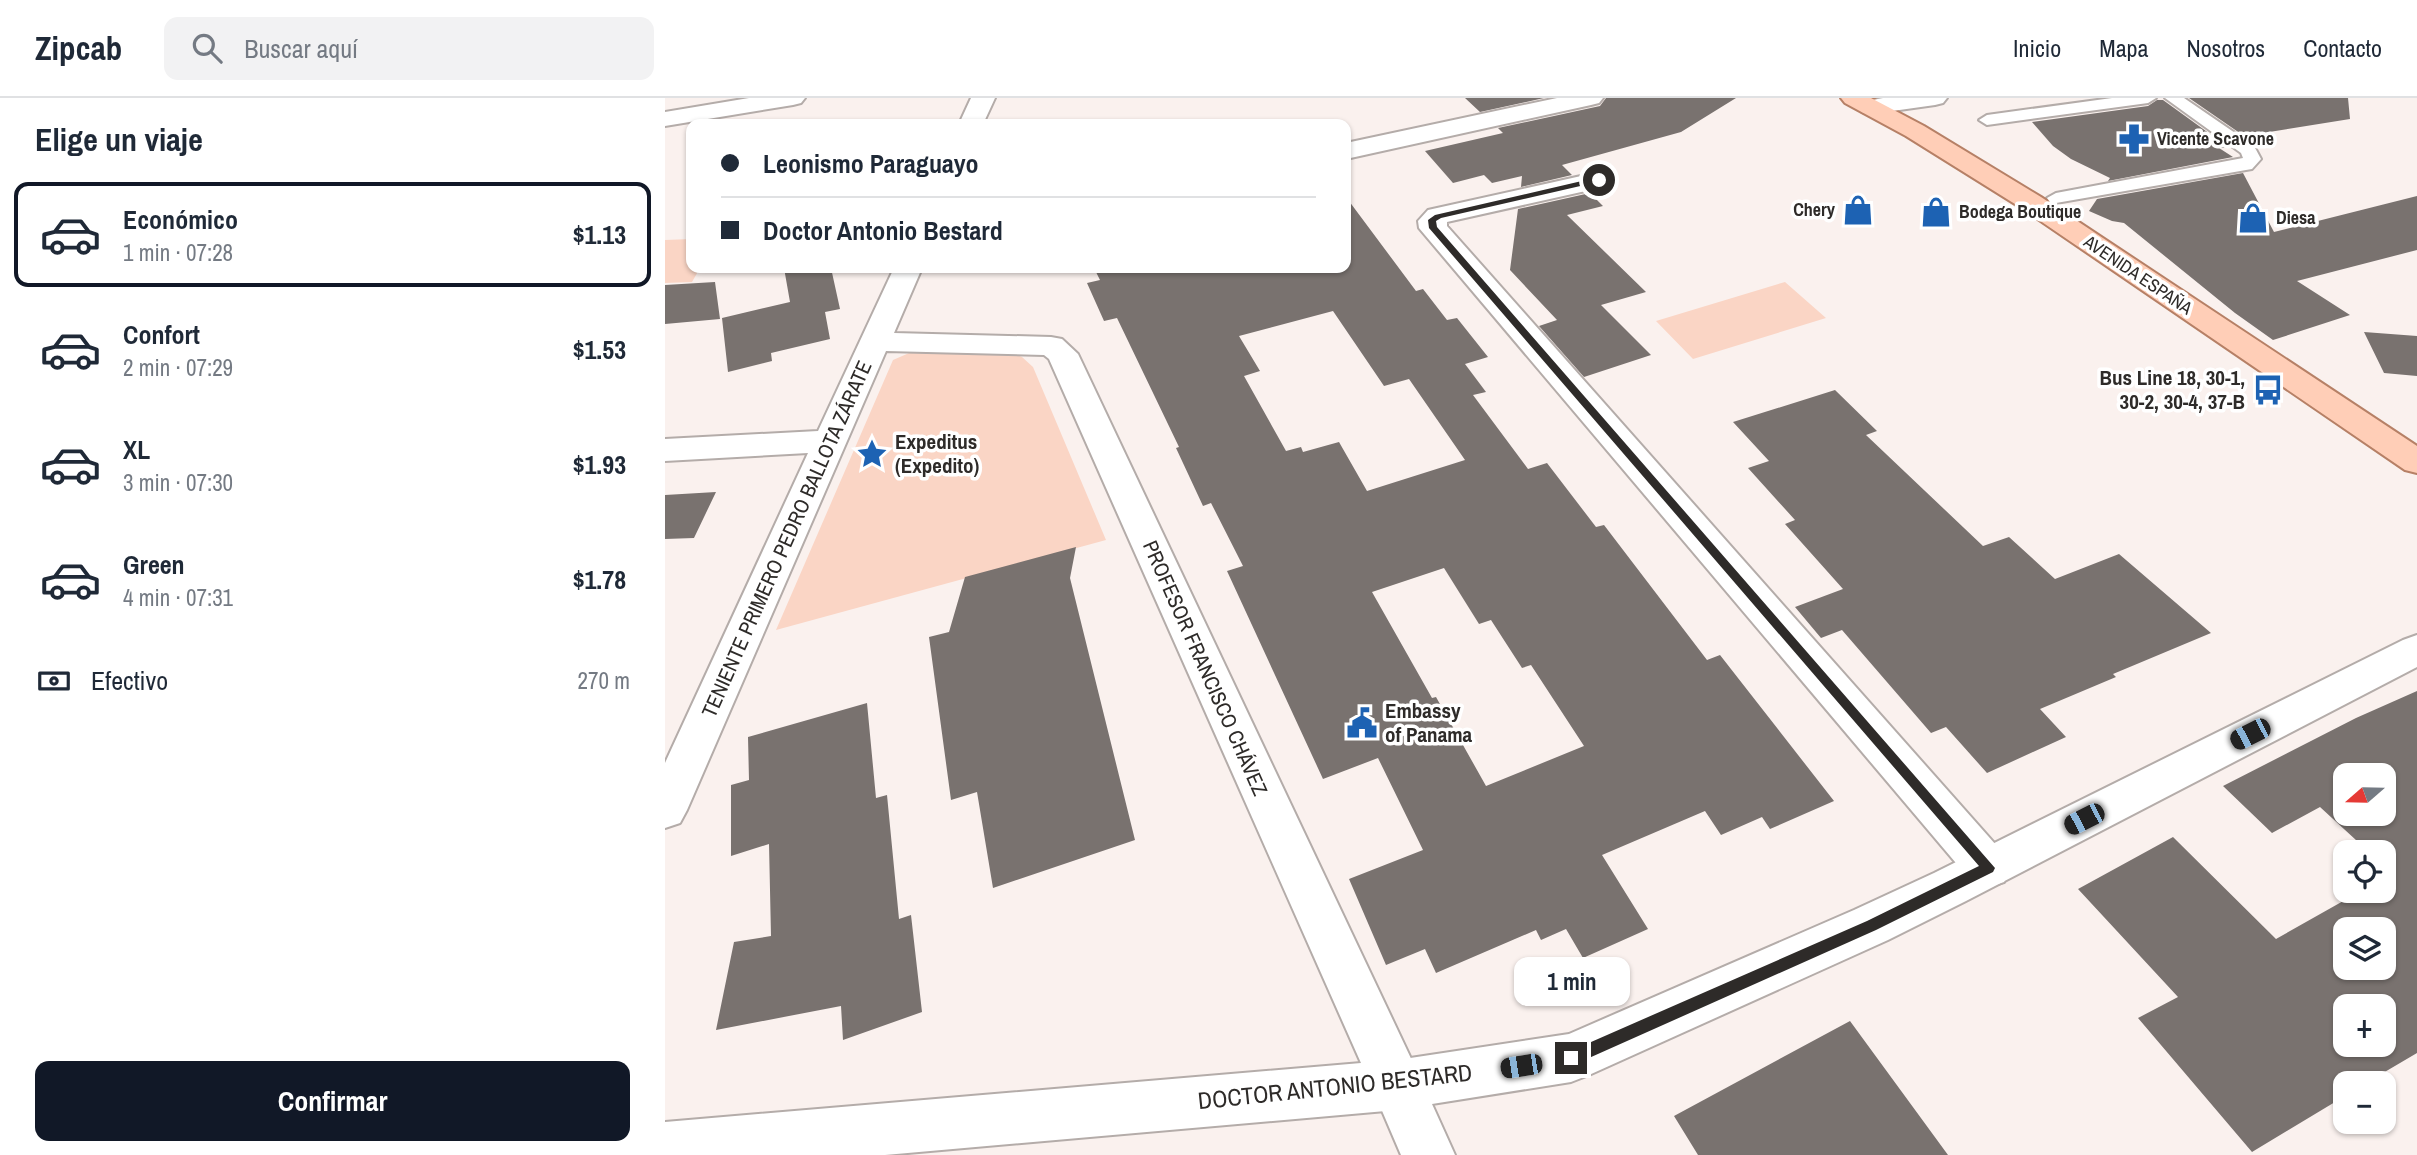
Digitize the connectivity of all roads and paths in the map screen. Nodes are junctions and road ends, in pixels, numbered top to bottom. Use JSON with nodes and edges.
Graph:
{"nodes":[{"id":1,"x":793,"y":98,"type":"edge"},
{"id":2,"x":983,"y":98,"type":"edge"},
{"id":3,"x":1591,"y":98,"type":"edge"},
{"id":4,"x":1935,"y":98,"type":"edge"},
{"id":5,"x":2148,"y":98,"type":"edge"},
{"id":6,"x":2173,"y":98,"type":"edge"},
{"id":7,"x":1862,"y":103,"type":"edge"},
{"id":8,"x":665,"y":119,"type":"edge"},
{"id":9,"x":973,"y":119,"type":"edge"},
{"id":10,"x":1987,"y":120,"type":"dead end"},
{"id":11,"x":1351,"y":150,"type":"edge"},
{"id":12,"x":1599,"y":180,"type":"dead end"},
{"id":13,"x":2056,"y":198,"type":"dead end"},
{"id":14,"x":906,"y":273,"type":"edge"},
{"id":15,"x":875,"y":342,"type":"junction"},
{"id":16,"x":831,"y":441,"type":"junction"},
{"id":17,"x":665,"y":450,"type":"edge"},
{"id":18,"x":2417,"y":462,"type":"edge"},
{"id":19,"x":2417,"y":650,"type":"edge"},
{"id":20,"x":665,"y":810,"type":"edge"},
{"id":21,"x":1988,"y":868,"type":"junction"},
{"id":22,"x":1397,"y":1085,"type":"junction"},
{"id":23,"x":665,"y":1148,"type":"edge"},
{"id":24,"x":1427,"y":1155,"type":"edge"}],
"edges":[{"from":1,"to":8,"type":"street"},
{"from":2,"to":9,"type":"street"},
{"from":3,"to":11,"type":"street"},
{"from":4,"to":7,"type":"street"},
{"from":5,"to":10,"type":"lane"},
{"from":6,"to":13,"type":"lane"},
{"from":7,"to":18,"type":"main road","name":"AVENIDA ESPAÑA"},
{"from":12,"to":21,"type":"street"},
{"from":14,"to":15,"type":"street","name":"TENIENTE PRIMERO PEDRO BALLOTA ZÁRATE"},
{"from":15,"to":16,"type":"street","name":"TENIENTE PRIMERO PEDRO BALLOTA ZÁRATE"},
{"from":15,"to":22,"type":"street","name":"PROFESOR FRANCISCO CHÁVEZ"},
{"from":16,"to":17,"type":"street"},
{"from":16,"to":20,"type":"street","name":"TENIENTE PRIMERO PEDRO BALLOTA ZÁRATE"},
{"from":19,"to":21,"type":"street","name":"DOCTOR ANTONIO BESTARD"},
{"from":21,"to":22,"type":"street","name":"DOCTOR ANTONIO BESTARD"},
{"from":22,"to":23,"type":"street","name":"DOCTOR ANTONIO BESTARD"},
{"from":22,"to":24,"type":"street","name":"PROFESOR FRANCISCO CHÁVEZ"}]}
